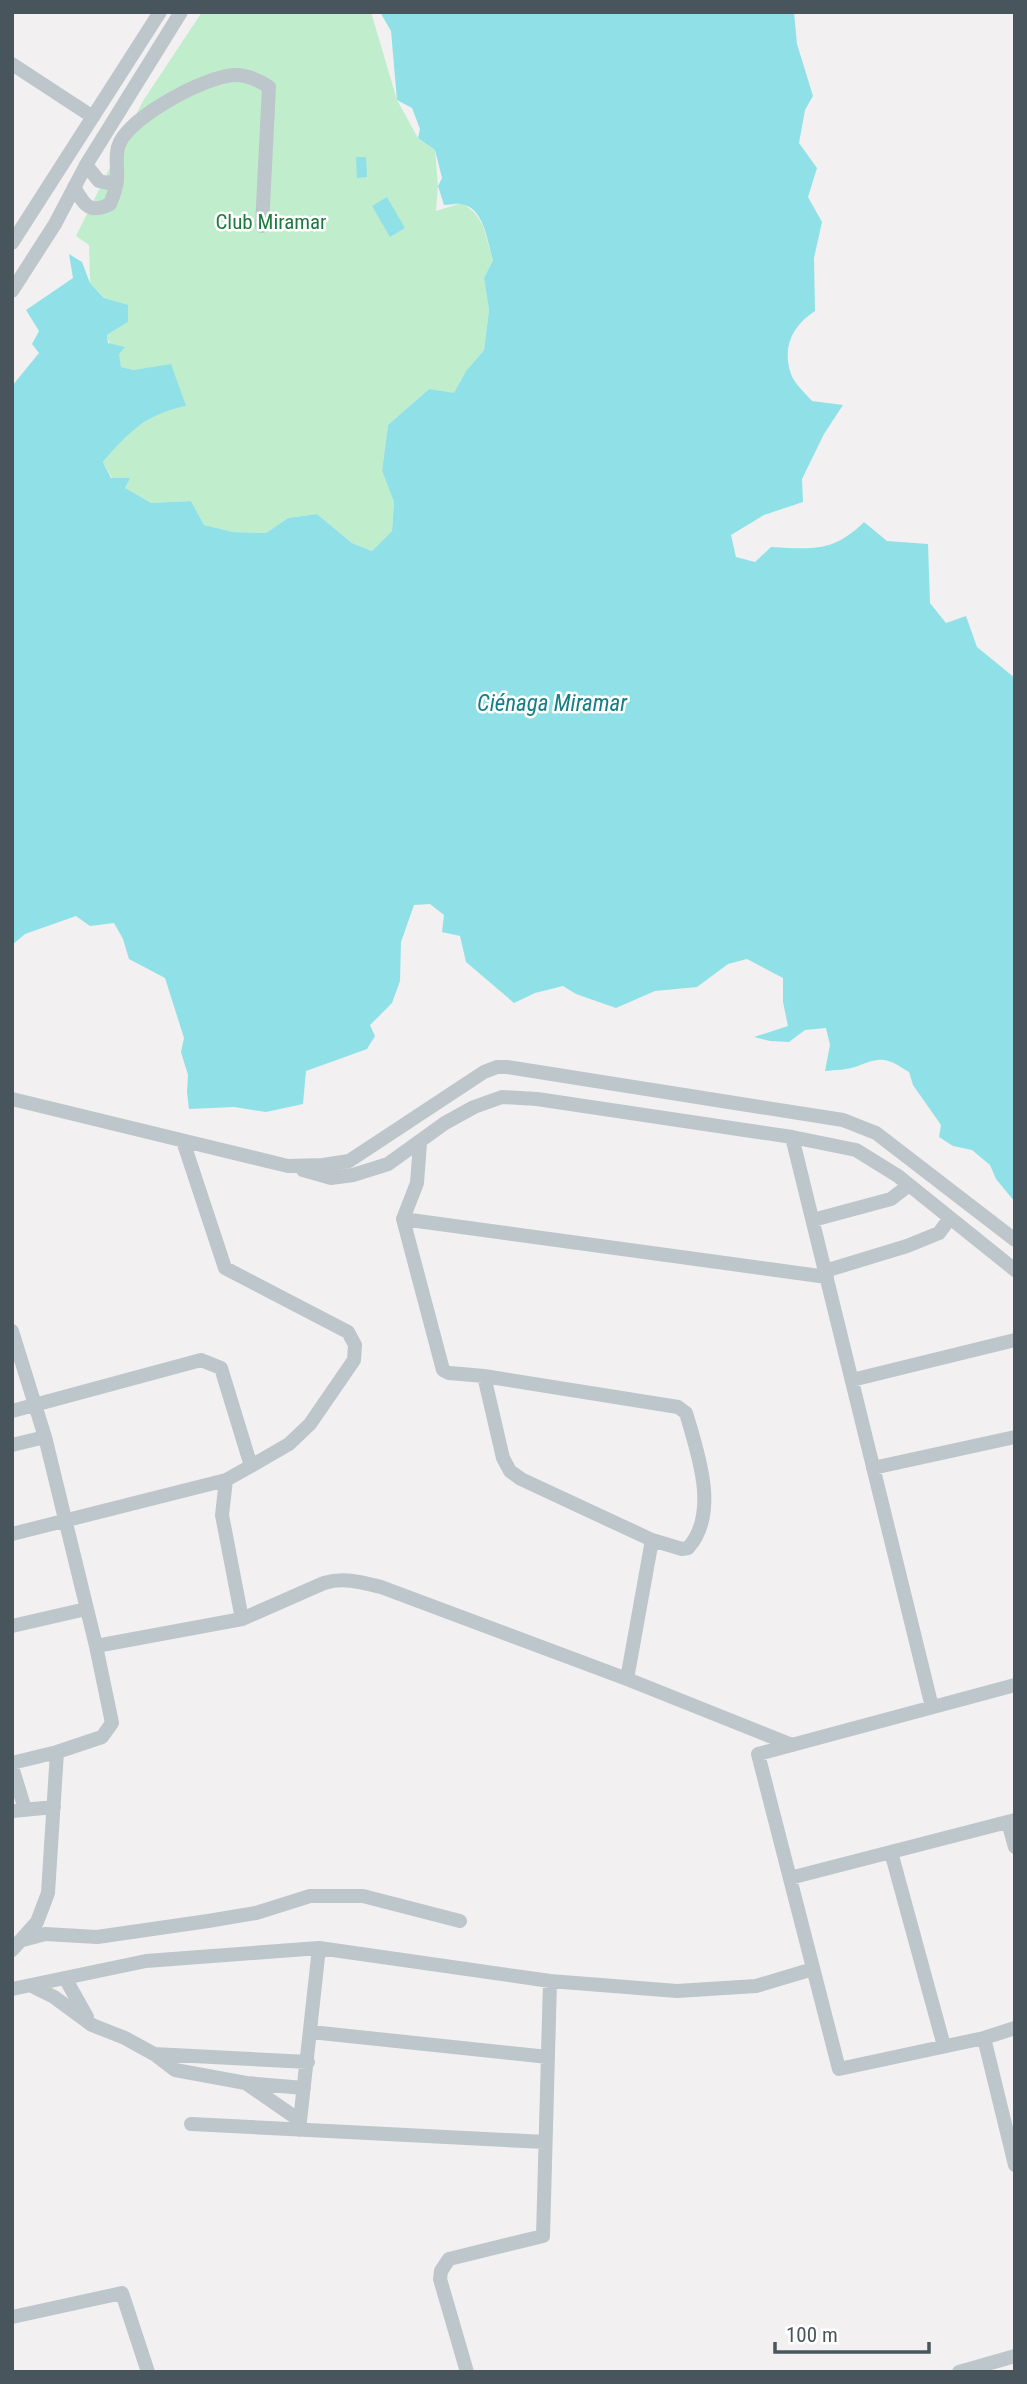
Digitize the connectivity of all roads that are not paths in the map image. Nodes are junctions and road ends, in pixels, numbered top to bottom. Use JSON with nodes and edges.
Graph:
{"nodes":[{"id":1,"x":160,"y":12,"type":"edge"},
{"id":2,"x":181,"y":12,"type":"edge"},
{"id":3,"x":12,"y":64,"type":"edge"},
{"id":4,"x":93,"y":117,"type":"junction"},
{"id":5,"x":86,"y":165,"type":"junction"},
{"id":6,"x":117,"y":180,"type":"junction"},
{"id":7,"x":74,"y":187,"type":"junction"},
{"id":8,"x":262,"y":226,"type":"dead end"},
{"id":9,"x":14,"y":237,"type":"edge"},
{"id":10,"x":12,"y":291,"type":"edge"},
{"id":11,"x":12,"y":1099,"type":"edge"},
{"id":12,"x":792,"y":1138,"type":"junction"},
{"id":13,"x":183,"y":1141,"type":"junction"},
{"id":14,"x":419,"y":1143,"type":"junction"},
{"id":15,"x":288,"y":1166,"type":"junction"},
{"id":16,"x":909,"y":1185,"type":"junction"},
{"id":17,"x":950,"y":1218,"type":"junction"},
{"id":18,"x":403,"y":1219,"type":"junction"},
{"id":19,"x":813,"y":1220,"type":"junction"},
{"id":20,"x":1015,"y":1240,"type":"edge"},
{"id":21,"x":1015,"y":1270,"type":"edge"},
{"id":22,"x":826,"y":1274,"type":"junction"},
{"id":23,"x":13,"y":1340,"type":"edge"},
{"id":24,"x":1015,"y":1340,"type":"edge"},
{"id":25,"x":484,"y":1376,"type":"junction"},
{"id":26,"x":852,"y":1380,"type":"junction"},
{"id":27,"x":35,"y":1407,"type":"junction"},
{"id":28,"x":12,"y":1411,"type":"edge"},
{"id":29,"x":45,"y":1437,"type":"junction"},
{"id":30,"x":1015,"y":1437,"type":"edge"},
{"id":31,"x":12,"y":1445,"type":"edge"},
{"id":32,"x":251,"y":1466,"type":"junction"},
{"id":33,"x":873,"y":1468,"type":"junction"},
{"id":34,"x":226,"y":1480,"type":"junction"},
{"id":35,"x":64,"y":1523,"type":"junction"},
{"id":36,"x":12,"y":1534,"type":"edge"},
{"id":37,"x":652,"y":1541,"type":"junction"},
{"id":38,"x":86,"y":1609,"type":"junction"},
{"id":39,"x":242,"y":1619,"type":"junction"},
{"id":40,"x":12,"y":1626,"type":"edge"},
{"id":41,"x":96,"y":1646,"type":"junction"},
{"id":42,"x":627,"y":1679,"type":"junction"},
{"id":43,"x":1015,"y":1685,"type":"edge"},
{"id":44,"x":932,"y":1707,"type":"junction"},
{"id":45,"x":792,"y":1745,"type":"junction"},
{"id":46,"x":57,"y":1752,"type":"junction"},
{"id":47,"x":12,"y":1765,"type":"edge"},
{"id":48,"x":54,"y":1807,"type":"junction"},
{"id":49,"x":19,"y":1810,"type":"edge"},
{"id":50,"x":1012,"y":1821,"type":"edge"},
{"id":51,"x":1015,"y":1847,"type":"edge"},
{"id":52,"x":891,"y":1852,"type":"junction"},
{"id":53,"x":790,"y":1878,"type":"junction"},
{"id":54,"x":460,"y":1921,"type":"dead end"},
{"id":55,"x":17,"y":1945,"type":"edge"},
{"id":56,"x":319,"y":1948,"type":"junction"},
{"id":57,"x":813,"y":1969,"type":"junction"},
{"id":58,"x":65,"y":1978,"type":"junction"},
{"id":59,"x":550,"y":1981,"type":"junction"},
{"id":60,"x":32,"y":1986,"type":"junction"},
{"id":61,"x":12,"y":1989,"type":"edge"},
{"id":62,"x":92,"y":2025,"type":"junction"},
{"id":63,"x":1015,"y":2028,"type":"edge"},
{"id":64,"x":311,"y":2032,"type":"junction"},
{"id":65,"x":984,"y":2038,"type":"junction"},
{"id":66,"x":944,"y":2046,"type":"junction"},
{"id":67,"x":154,"y":2054,"type":"junction"},
{"id":68,"x":548,"y":2057,"type":"junction"},
{"id":69,"x":308,"y":2062,"type":"junction"},
{"id":70,"x":246,"y":2083,"type":"junction"},
{"id":71,"x":304,"y":2088,"type":"junction"},
{"id":72,"x":191,"y":2124,"type":"dead end"},
{"id":73,"x":299,"y":2125,"type":"junction"},
{"id":74,"x":545,"y":2142,"type":"junction"},
{"id":75,"x":1015,"y":2165,"type":"edge"},
{"id":76,"x":12,"y":2317,"type":"edge"},
{"id":77,"x":1015,"y":2356,"type":"edge"},
{"id":78,"x":148,"y":2372,"type":"edge"},
{"id":79,"x":467,"y":2372,"type":"edge"},
{"id":80,"x":959,"y":2372,"type":"edge"}],
"edges":[{"from":1,"to":4,"type":"street"},
{"from":2,"to":5,"type":"street"},
{"from":3,"to":4,"type":"street"},
{"from":4,"to":9,"type":"street"},
{"from":5,"to":6,"type":"street"},
{"from":5,"to":7,"type":"street"},
{"from":6,"to":7,"type":"street"},
{"from":6,"to":8,"type":"street"},
{"from":7,"to":10,"type":"street"},
{"from":11,"to":13,"type":"street"},
{"from":12,"to":14,"type":"street"},
{"from":12,"to":16,"type":"street"},
{"from":12,"to":19,"type":"street"},
{"from":13,"to":15,"type":"street"},
{"from":13,"to":32,"type":"street"},
{"from":14,"to":15,"type":"street"},
{"from":14,"to":18,"type":"street"},
{"from":15,"to":20,"type":"street"},
{"from":16,"to":17,"type":"street"},
{"from":16,"to":19,"type":"street"},
{"from":17,"to":21,"type":"street"},
{"from":17,"to":22,"type":"street"},
{"from":18,"to":22,"type":"street"},
{"from":18,"to":25,"type":"street"},
{"from":19,"to":22,"type":"street"},
{"from":22,"to":26,"type":"street"},
{"from":23,"to":27,"type":"street"},
{"from":24,"to":26,"type":"street"},
{"from":25,"to":37,"type":"street"},
{"from":25,"to":37,"type":"street"},
{"from":26,"to":33,"type":"street"},
{"from":27,"to":28,"type":"street"},
{"from":27,"to":29,"type":"street"},
{"from":27,"to":32,"type":"street"},
{"from":29,"to":31,"type":"street"},
{"from":29,"to":35,"type":"street"},
{"from":30,"to":33,"type":"street"},
{"from":32,"to":34,"type":"street"},
{"from":33,"to":44,"type":"street"},
{"from":34,"to":35,"type":"street"},
{"from":34,"to":39,"type":"street"},
{"from":35,"to":36,"type":"street"},
{"from":35,"to":38,"type":"street"},
{"from":37,"to":42,"type":"street"},
{"from":38,"to":40,"type":"street"},
{"from":38,"to":41,"type":"street"},
{"from":39,"to":41,"type":"street"},
{"from":39,"to":42,"type":"street"},
{"from":41,"to":46,"type":"street"},
{"from":42,"to":45,"type":"street"},
{"from":43,"to":44,"type":"street"},
{"from":44,"to":45,"type":"street"},
{"from":45,"to":53,"type":"street"},
{"from":46,"to":47,"type":"street"},
{"from":46,"to":48,"type":"street"},
{"from":47,"to":49,"type":"street"},
{"from":48,"to":49,"type":"street"},
{"from":48,"to":55,"type":"street"},
{"from":50,"to":51,"type":"street"},
{"from":50,"to":52,"type":"street"},
{"from":52,"to":53,"type":"street"},
{"from":52,"to":66,"type":"street"},
{"from":53,"to":57,"type":"street"},
{"from":54,"to":55,"type":"street"},
{"from":56,"to":58,"type":"street"},
{"from":56,"to":59,"type":"street"},
{"from":56,"to":64,"type":"street"},
{"from":57,"to":59,"type":"street"},
{"from":57,"to":66,"type":"street"},
{"from":58,"to":60,"type":"street"},
{"from":58,"to":62,"type":"street"},
{"from":59,"to":68,"type":"street"},
{"from":60,"to":61,"type":"street"},
{"from":60,"to":62,"type":"street"},
{"from":62,"to":67,"type":"street"},
{"from":63,"to":65,"type":"street"},
{"from":64,"to":68,"type":"street"},
{"from":64,"to":69,"type":"street"},
{"from":65,"to":66,"type":"street"},
{"from":65,"to":75,"type":"street"},
{"from":67,"to":69,"type":"street"},
{"from":67,"to":70,"type":"street"},
{"from":68,"to":74,"type":"street"},
{"from":69,"to":71,"type":"street"},
{"from":70,"to":71,"type":"street"},
{"from":70,"to":73,"type":"street"},
{"from":71,"to":73,"type":"street"},
{"from":72,"to":73,"type":"street"},
{"from":73,"to":74,"type":"street"},
{"from":74,"to":79,"type":"street"},
{"from":76,"to":78,"type":"street"},
{"from":77,"to":80,"type":"street"}]}
